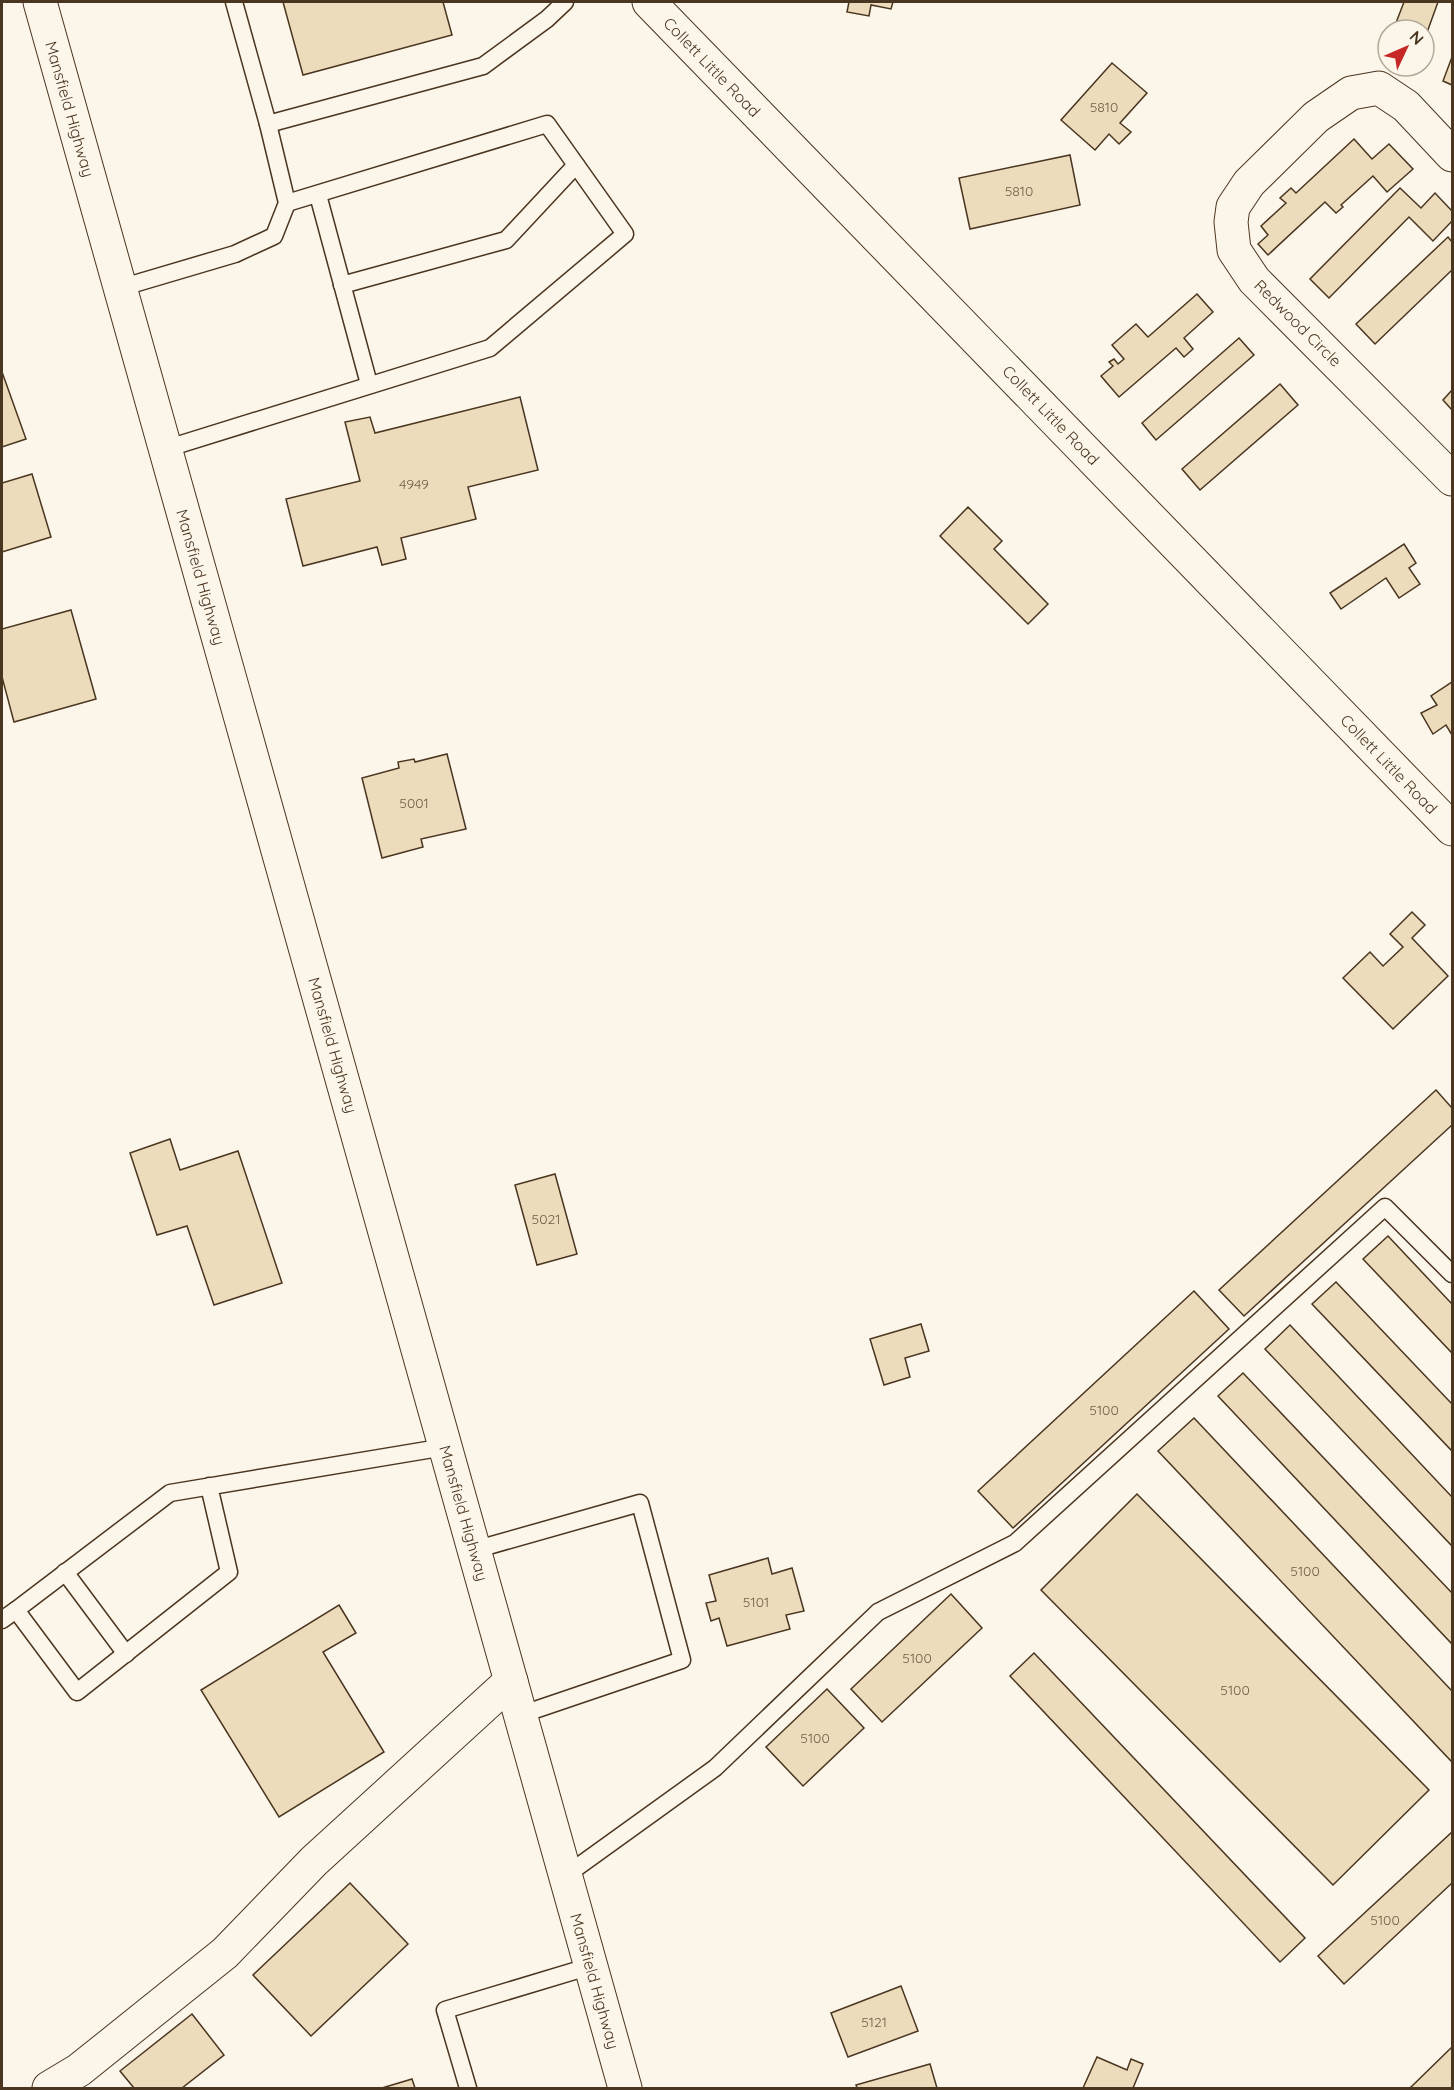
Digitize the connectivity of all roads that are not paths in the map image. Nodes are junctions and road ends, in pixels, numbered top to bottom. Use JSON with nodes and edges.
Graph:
{"nodes":[{"id":1,"x":40,"y":2,"type":"edge"},
{"id":2,"x":234,"y":2,"type":"edge"},
{"id":3,"x":565,"y":2,"type":"edge"},
{"id":4,"x":649,"y":2,"type":"edge"},
{"id":5,"x":268,"y":124,"type":"junction"},
{"id":6,"x":1452,"y":156,"type":"edge"},
{"id":7,"x":576,"y":165,"type":"junction"},
{"id":8,"x":318,"y":195,"type":"junction"},
{"id":9,"x":287,"y":203,"type":"junction"},
{"id":10,"x":342,"y":285,"type":"junction"},
{"id":11,"x":120,"y":288,"type":"junction"},
{"id":12,"x":369,"y":384,"type":"junction"},
{"id":13,"x":165,"y":449,"type":"junction"},
{"id":14,"x":1452,"y":479,"type":"edge"},
{"id":15,"x":1452,"y":829,"type":"edge"},
{"id":16,"x":1452,"y":1274,"type":"edge"},
{"id":17,"x":446,"y":1447,"type":"junction"},
{"id":18,"x":209,"y":1486,"type":"junction"},
{"id":19,"x":474,"y":1550,"type":"junction"},
{"id":20,"x":65,"y":1572,"type":"junction"},
{"id":21,"x":15,"y":1610,"type":"junction"},
{"id":22,"x":2,"y":1620,"type":"edge"},
{"id":23,"x":126,"y":1654,"type":"junction"},
{"id":24,"x":511,"y":1681,"type":"junction"},
{"id":25,"x":520,"y":1714,"type":"junction"},
{"id":26,"x":565,"y":1876,"type":"junction"},
{"id":27,"x":591,"y":1966,"type":"junction"},
{"id":28,"x":48,"y":2088,"type":"edge"},
{"id":29,"x":468,"y":2088,"type":"edge"},
{"id":30,"x":625,"y":2088,"type":"edge"}],
"edges":[{"from":1,"to":11,"type":"street","name":"Mansfield Highway"},
{"from":2,"to":5,"type":"lane"},
{"from":3,"to":5,"type":"lane"},
{"from":4,"to":15,"type":"street","name":"Collett Little Road"},
{"from":5,"to":9,"type":"lane"},
{"from":6,"to":14,"type":"street","name":"Redwood Circle"},
{"from":7,"to":8,"type":"lane"},
{"from":7,"to":10,"type":"lane"},
{"from":7,"to":12,"type":"lane"},
{"from":8,"to":9,"type":"lane"},
{"from":8,"to":10,"type":"lane"},
{"from":9,"to":11,"type":"lane"},
{"from":10,"to":12,"type":"lane"},
{"from":11,"to":13,"type":"street","name":"Mansfield Highway"},
{"from":12,"to":13,"type":"lane"},
{"from":13,"to":17,"type":"street","name":"Mansfield Highway"},
{"from":16,"to":26,"type":"lane"},
{"from":17,"to":18,"type":"lane"},
{"from":17,"to":19,"type":"street","name":"Mansfield Highway"},
{"from":18,"to":20,"type":"lane"},
{"from":18,"to":23,"type":"lane"},
{"from":19,"to":24,"type":"street","name":"Mansfield Highway"},
{"from":19,"to":25,"type":"lane"},
{"from":20,"to":21,"type":"lane"},
{"from":20,"to":23,"type":"lane"},
{"from":21,"to":22,"type":"lane"},
{"from":21,"to":23,"type":"lane"},
{"from":24,"to":25,"type":"street","name":"Mansfield Highway"},
{"from":24,"to":28,"type":"street"},
{"from":25,"to":26,"type":"street","name":"Mansfield Highway"},
{"from":26,"to":27,"type":"street","name":"Mansfield Highway"},
{"from":27,"to":29,"type":"lane"},
{"from":27,"to":30,"type":"street","name":"Mansfield Highway"}]}
